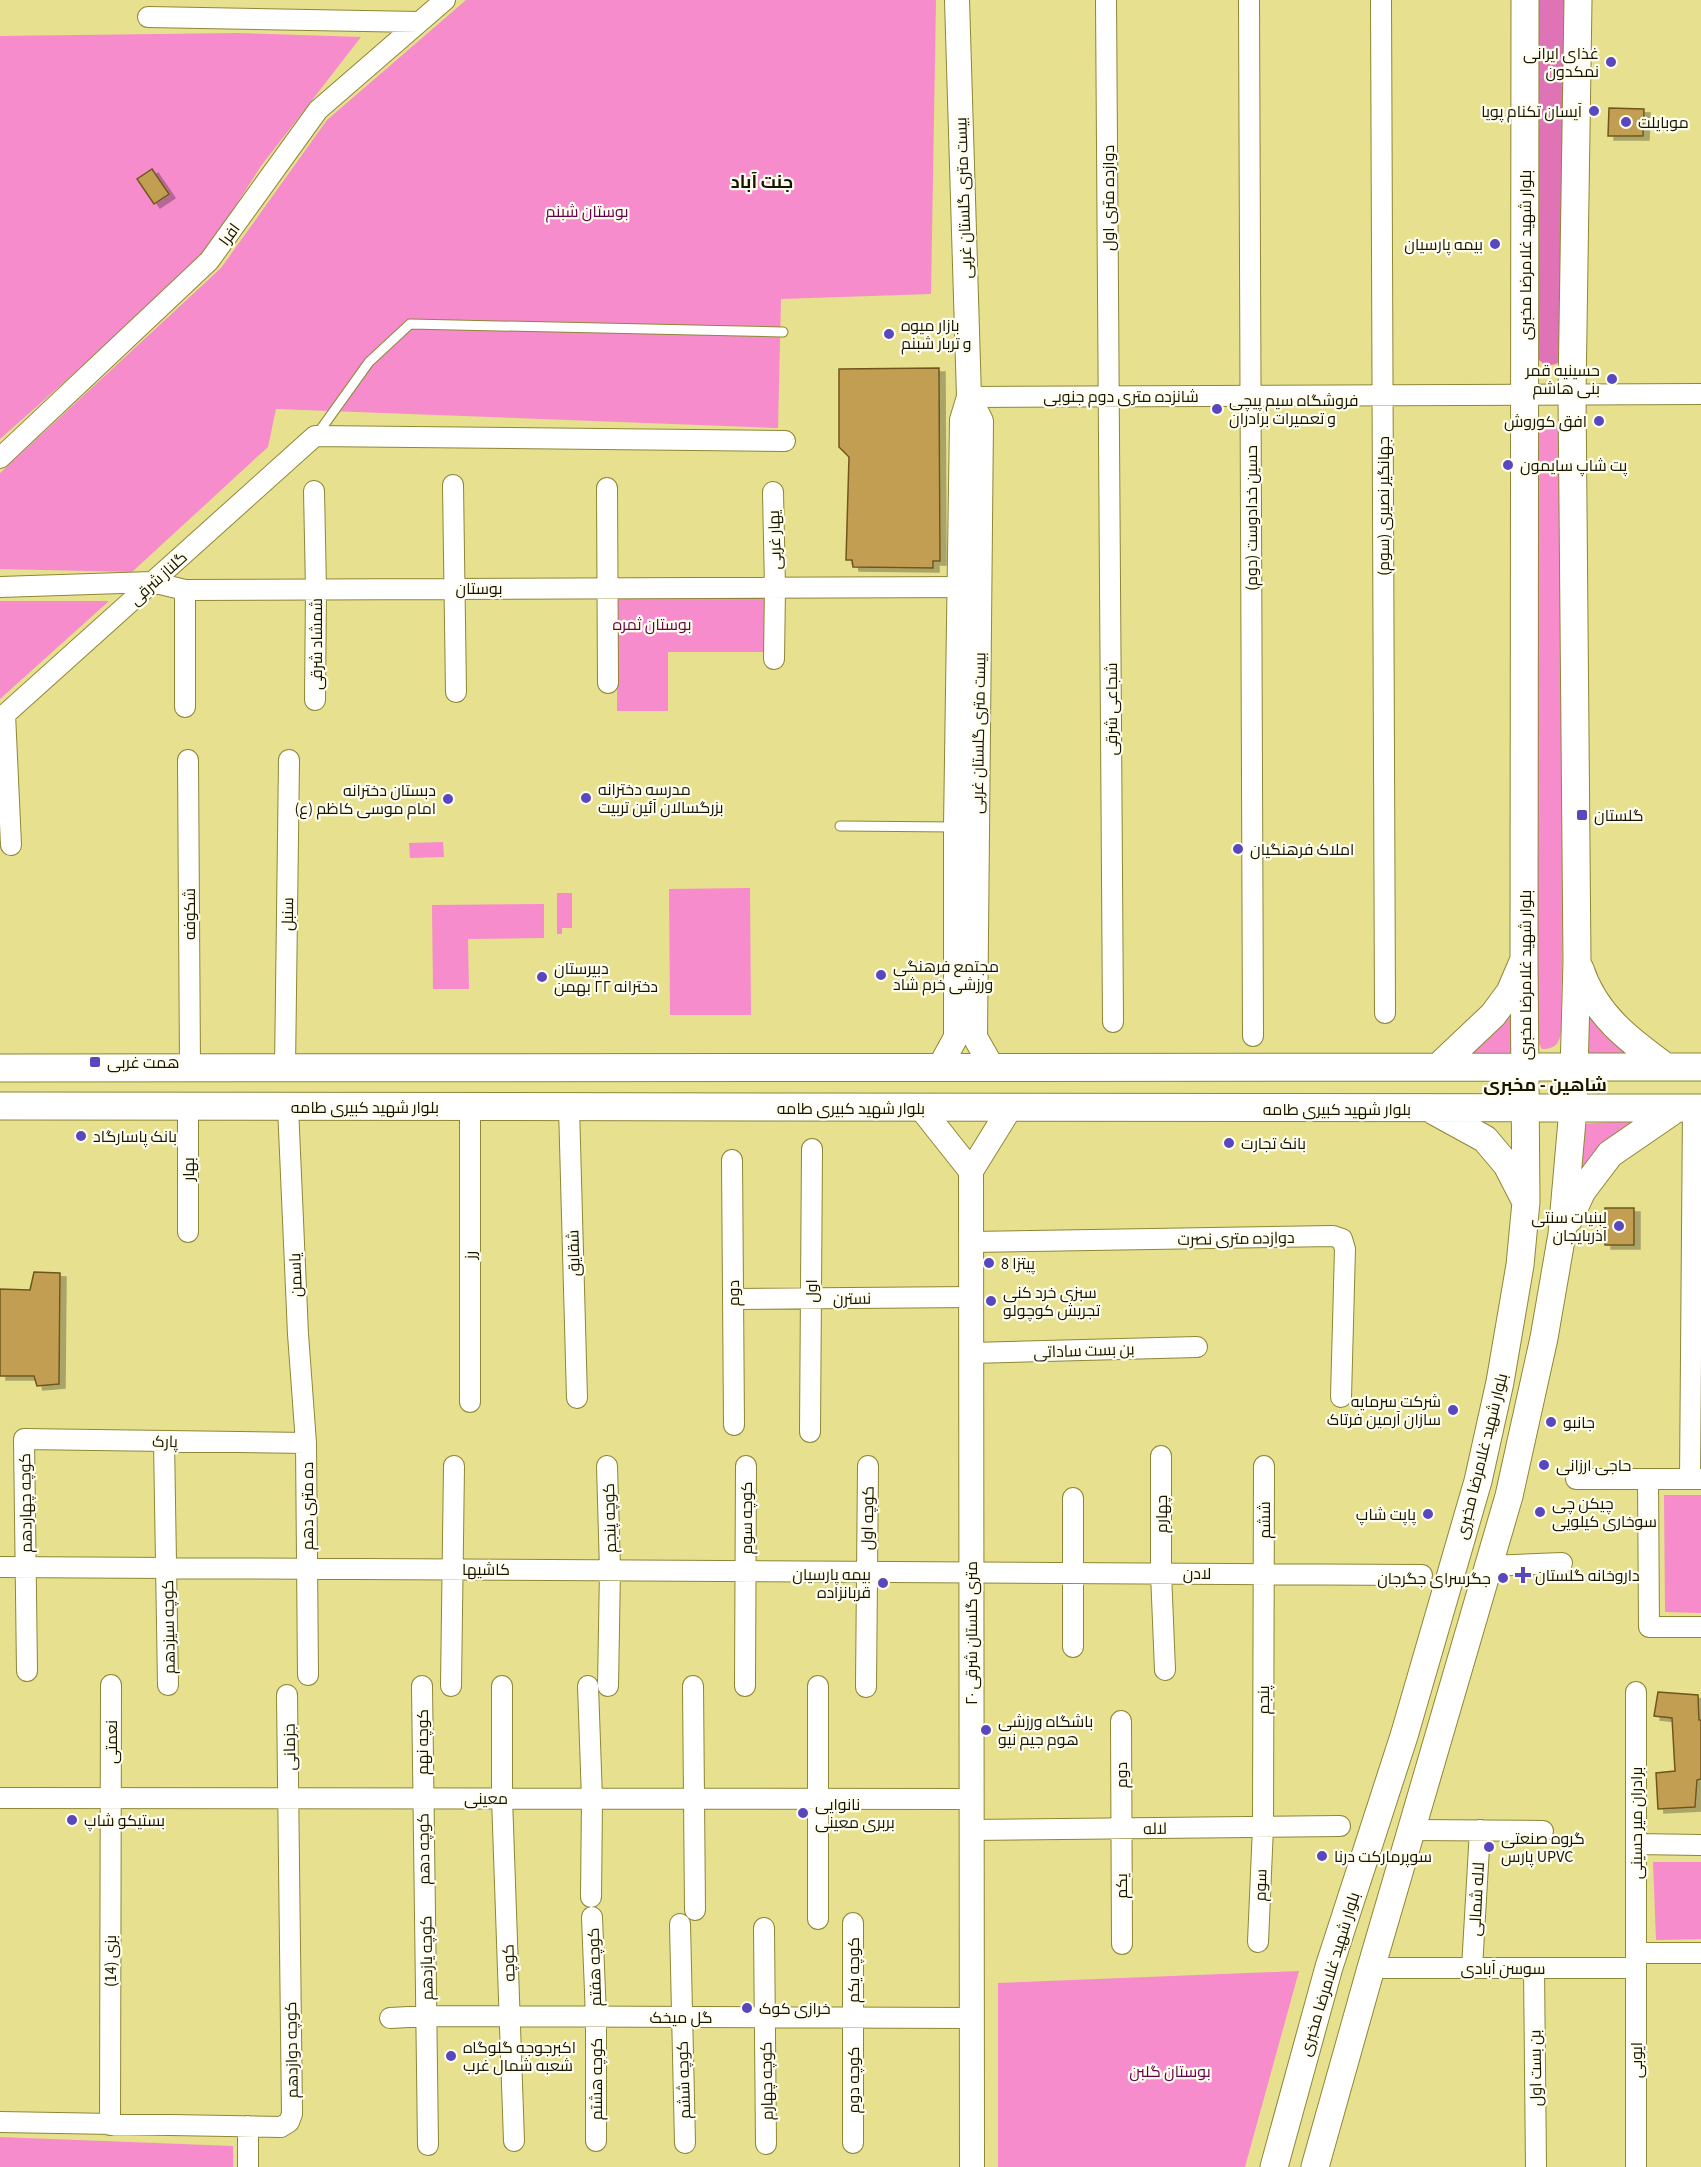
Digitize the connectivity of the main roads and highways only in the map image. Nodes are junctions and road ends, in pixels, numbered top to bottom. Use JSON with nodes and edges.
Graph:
{"nodes":[{"id":1,"x":1525,"y":0,"type":"edge"},
{"id":2,"x":1578,"y":0,"type":"edge"},
{"id":3,"x":1524,"y":961,"type":"junction"},
{"id":4,"x":1577,"y":961,"type":"junction"},
{"id":5,"x":1438,"y":1067,"type":"junction"},
{"id":6,"x":1525,"y":1067,"type":"junction"},
{"id":7,"x":1574,"y":1067,"type":"junction"},
{"id":8,"x":1666,"y":1067,"type":"junction"},
{"id":9,"x":1701,"y":1067,"type":"edge"},
{"id":10,"x":0,"y":1068,"type":"edge"},
{"id":11,"x":0,"y":1106,"type":"edge"},
{"id":12,"x":1573,"y":1108,"type":"junction"},
{"id":13,"x":1690,"y":1108,"type":"edge"},
{"id":14,"x":1430,"y":1109,"type":"junction"},
{"id":15,"x":1526,"y":1109,"type":"junction"},
{"id":16,"x":1526,"y":1202,"type":"junction"},
{"id":17,"x":1562,"y":1234,"type":"junction"},
{"id":18,"x":1274,"y":2167,"type":"edge"},
{"id":19,"x":1315,"y":2167,"type":"edge"}],
"edges":[{"from":1,"to":3,"type":"main road","name":"بلوار شهید غلامرضا مخبری"},
{"from":2,"to":4,"type":"main road","name":"بلوار شهید غلامرضا مخبری"},
{"from":3,"to":5,"type":"main road"},
{"from":3,"to":6,"type":"main road","name":"بلوار شهید غلامرضا مخبری"},
{"from":4,"to":7,"type":"main road","name":"بلوار شهید غلامرضا مخبری"},
{"from":4,"to":8,"type":"main road"},
{"from":5,"to":6,"type":"main road"},
{"from":5,"to":10,"type":"main road"},
{"from":6,"to":7,"type":"main road"},
{"from":6,"to":15,"type":"main road","name":"بلوار شهید غلامرضا مخبری"},
{"from":7,"to":8,"type":"main road"},
{"from":7,"to":12,"type":"main road","name":"بلوار شهید غلامرضا مخبری"},
{"from":8,"to":9,"type":"main road"},
{"from":11,"to":14,"type":"main road","name":"بلوار شهید کبیری طامه"},
{"from":12,"to":13,"type":"main road","name":"بلوار شهید کبیری طامه"},
{"from":12,"to":15,"type":"main road","name":"بلوار شهید کبیری طامه"},
{"from":12,"to":17,"type":"main road","name":"بلوار شهید غلامرضا مخبری"},
{"from":13,"to":17,"type":"main road"},
{"from":14,"to":15,"type":"main road","name":"بلوار شهید کبیری طامه"},
{"from":14,"to":16,"type":"main road"},
{"from":15,"to":16,"type":"main road","name":"بلوار شهید غلامرضا مخبری"},
{"from":16,"to":18,"type":"main road","name":"بلوار شهید غلامرضا مخبری"},
{"from":17,"to":19,"type":"main road","name":"بلوار شهید غلامرضا مخبری"}]}
